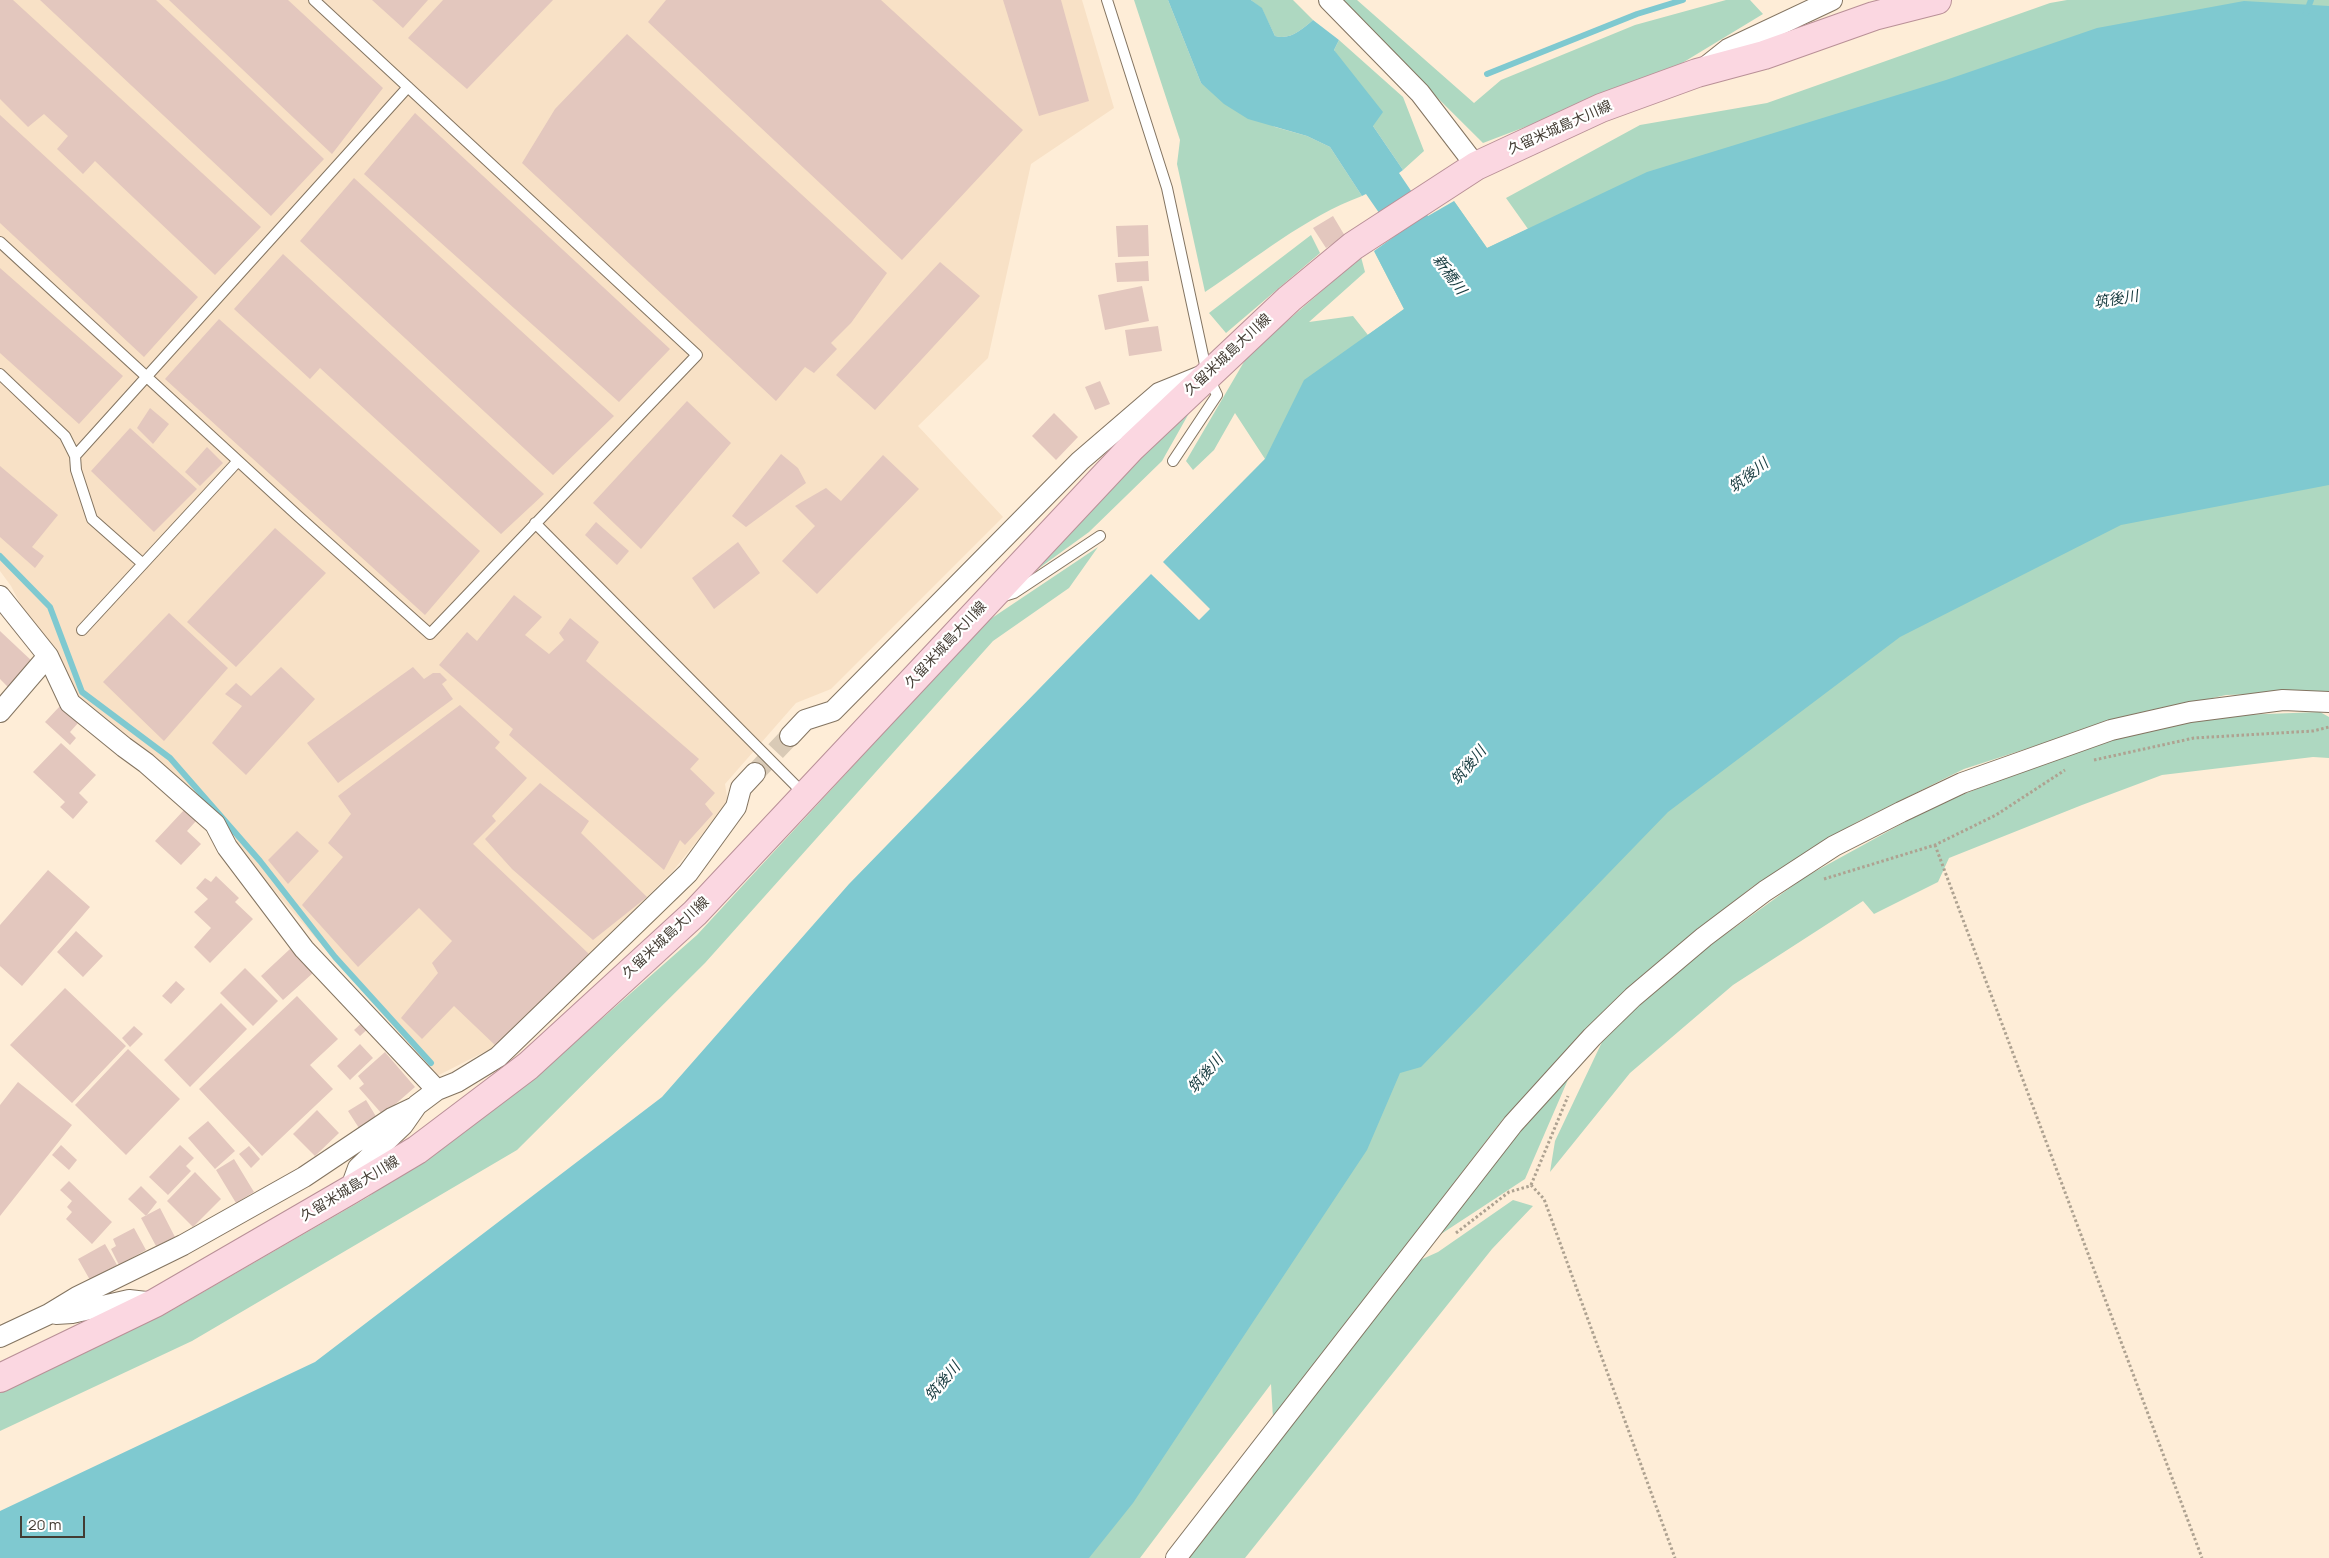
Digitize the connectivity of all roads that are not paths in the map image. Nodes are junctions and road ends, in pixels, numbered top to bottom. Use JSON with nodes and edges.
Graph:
{"nodes":[{"id":1,"x":314,"y":0,"type":"edge"},
{"id":2,"x":1107,"y":0,"type":"edge"},
{"id":3,"x":1329,"y":0,"type":"edge"},
{"id":4,"x":1832,"y":0,"type":"edge"},
{"id":5,"x":1937,"y":0,"type":"edge"},
{"id":6,"x":1697,"y":73,"type":"junction"},
{"id":7,"x":408,"y":87,"type":"junction"},
{"id":8,"x":1476,"y":166,"type":"junction"},
{"id":9,"x":0,"y":242,"type":"edge"},
{"id":10,"x":0,"y":374,"type":"edge"},
{"id":11,"x":1207,"y":374,"type":"junction"},
{"id":12,"x":147,"y":377,"type":"junction"},
{"id":13,"x":76,"y":456,"type":"junction"},
{"id":14,"x":238,"y":461,"type":"junction"},
{"id":15,"x":1173,"y":461,"type":"dead end"},
{"id":16,"x":535,"y":523,"type":"junction"},
{"id":17,"x":1100,"y":536,"type":"dead end"},
{"id":18,"x":143,"y":564,"type":"junction"},
{"id":19,"x":0,"y":596,"type":"edge"},
{"id":20,"x":988,"y":600,"type":"junction"},
{"id":21,"x":82,"y":630,"type":"dead end"},
{"id":22,"x":48,"y":656,"type":"junction"},
{"id":23,"x":2329,"y":702,"type":"edge"},
{"id":24,"x":0,"y":712,"type":"edge"},
{"id":25,"x":790,"y":736,"type":"tunnel mouth"},
{"id":26,"x":755,"y":773,"type":"tunnel mouth"},
{"id":27,"x":806,"y":795,"type":"junction"},
{"id":28,"x":437,"y":1090,"type":"junction"},
{"id":29,"x":417,"y":1105,"type":"junction"},
{"id":30,"x":350,"y":1190,"type":"junction"},
{"id":31,"x":155,"y":1302,"type":"junction"},
{"id":32,"x":49,"y":1314,"type":"junction"},
{"id":33,"x":0,"y":1337,"type":"edge"},
{"id":34,"x":0,"y":1378,"type":"edge"},
{"id":35,"x":1176,"y":1558,"type":"edge"}],
"edges":[{"from":1,"to":7,"type":"lane"},
{"from":2,"to":11,"type":"lane"},
{"from":3,"to":8,"type":"street"},
{"from":4,"to":6,"type":"street"},
{"from":5,"to":6,"type":"main road","name":"久留米城島大川線"},
{"from":6,"to":8,"type":"main road","name":"久留米城島大川線"},
{"from":7,"to":12,"type":"lane"},
{"from":7,"to":16,"type":"lane"},
{"from":8,"to":11,"type":"main road","name":"久留米城島大川線"},
{"from":9,"to":12,"type":"lane"},
{"from":10,"to":13,"type":"lane"},
{"from":11,"to":15,"type":"lane"},
{"from":11,"to":20,"type":"main road","name":"久留米城島大川線"},
{"from":11,"to":25,"type":"street"},
{"from":12,"to":13,"type":"lane"},
{"from":12,"to":14,"type":"lane"},
{"from":13,"to":18,"type":"lane"},
{"from":14,"to":16,"type":"lane"},
{"from":14,"to":18,"type":"lane"},
{"from":16,"to":27,"type":"lane"},
{"from":17,"to":20,"type":"lane"},
{"from":18,"to":21,"type":"lane"},
{"from":19,"to":22,"type":"street"},
{"from":20,"to":27,"type":"main road","name":"久留米城島大川線"},
{"from":22,"to":24,"type":"street"},
{"from":22,"to":28,"type":"street"},
{"from":23,"to":35,"type":"street"},
{"from":26,"to":28,"type":"street"},
{"from":27,"to":30,"type":"main road","name":"久留米城島大川線"},
{"from":28,"to":29,"type":"street"},
{"from":29,"to":30,"type":"street"},
{"from":29,"to":32,"type":"street"},
{"from":30,"to":31,"type":"main road","name":"久留米城島大川線"},
{"from":31,"to":32,"type":"street"},
{"from":31,"to":34,"type":"main road","name":"久留米城島大川線"},
{"from":32,"to":33,"type":"street"}]}
